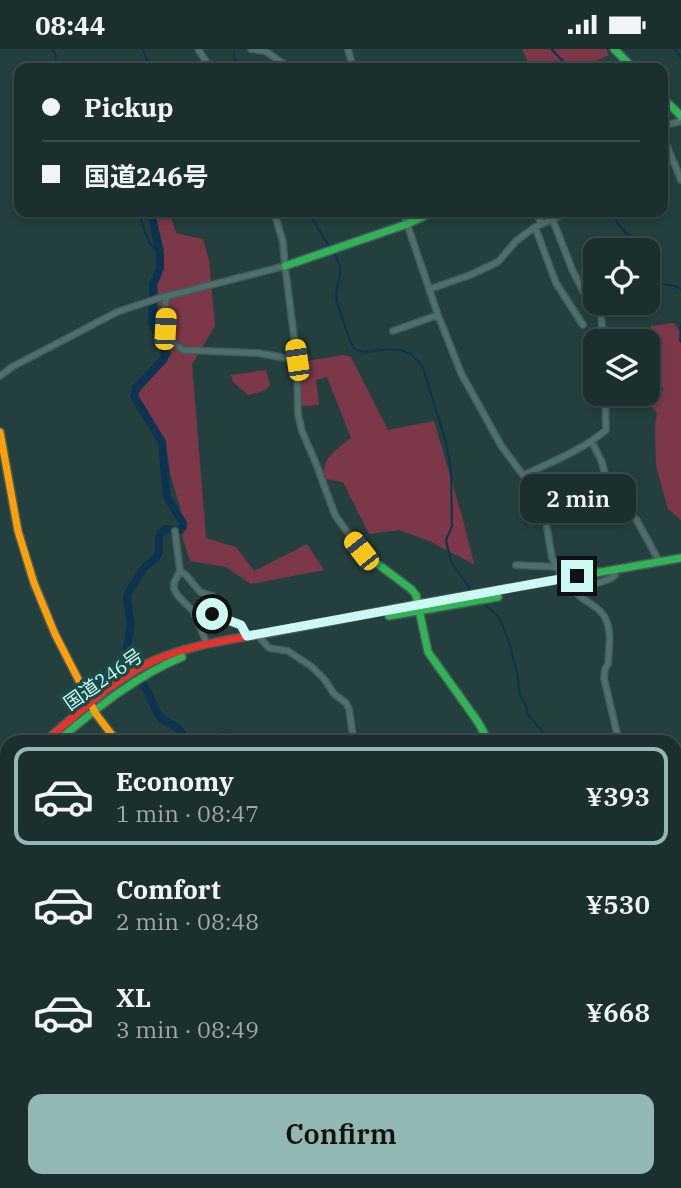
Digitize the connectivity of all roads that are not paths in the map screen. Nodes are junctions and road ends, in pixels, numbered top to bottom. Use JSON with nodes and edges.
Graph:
{"nodes":[{"id":1,"x":251,"y":49,"type":"edge"},
{"id":2,"x":614,"y":49,"type":"edge"},
{"id":3,"x":283,"y":63,"type":"edge"},
{"id":4,"x":628,"y":63,"type":"edge"},
{"id":5,"x":668,"y":103,"type":"edge"},
{"id":6,"x":681,"y":116,"type":"edge"},
{"id":7,"x":668,"y":148,"type":"edge"},
{"id":8,"x":681,"y":180,"type":"edge"},
{"id":9,"x":276,"y":217,"type":"edge"},
{"id":10,"x":404,"y":217,"type":"edge"},
{"id":11,"x":422,"y":217,"type":"edge"},
{"id":12,"x":537,"y":217,"type":"edge"},
{"id":13,"x":552,"y":218,"type":"joint"},
{"id":14,"x":407,"y":224,"type":"junction"},
{"id":15,"x":538,"y":225,"type":"junction"},
{"id":16,"x":285,"y":266,"type":"junction"},
{"id":17,"x":430,"y":289,"type":"junction"},
{"id":18,"x":166,"y":297,"type":"junction"},
{"id":19,"x":438,"y":315,"type":"junction"},
{"id":20,"x":583,"y":325,"type":"dead end"},
{"id":21,"x":602,"y":329,"type":"edge"},
{"id":22,"x":393,"y":331,"type":"dead end"},
{"id":23,"x":297,"y":360,"type":"junction"},
{"id":24,"x":0,"y":376,"type":"edge"},
{"id":25,"x":606,"y":406,"type":"edge"},
{"id":26,"x":0,"y":432,"type":"edge"},
{"id":27,"x":592,"y":442,"type":"junction"},
{"id":28,"x":524,"y":475,"type":"junction"},
{"id":29,"x":175,"y":531,"type":"dead end"},
{"id":30,"x":681,"y":558,"type":"edge"},
{"id":31,"x":374,"y":562,"type":"joint"},
{"id":32,"x":660,"y":562,"type":"junction"},
{"id":33,"x":681,"y":563,"type":"edge"},
{"id":34,"x":516,"y":565,"type":"dead end"},
{"id":35,"x":180,"y":571,"type":"junction"},
{"id":36,"x":559,"y":571,"type":"junction"},
{"id":37,"x":617,"y":572,"type":"junction"},
{"id":38,"x":572,"y":589,"type":"junction"},
{"id":39,"x":420,"y":607,"type":"junction"},
{"id":40,"x":193,"y":610,"type":"junction"},
{"id":41,"x":212,"y":614,"type":"junction"},
{"id":42,"x":247,"y":636,"type":"junction"},
{"id":43,"x":261,"y":639,"type":"junction"},
{"id":44,"x":207,"y":644,"type":"junction"},
{"id":45,"x":143,"y":671,"type":"junction"},
{"id":46,"x":92,"y":707,"type":"junction"},
{"id":47,"x":54,"y":735,"type":"edge"},
{"id":48,"x":63,"y":735,"type":"edge"},
{"id":49,"x":111,"y":735,"type":"edge"},
{"id":50,"x":353,"y":735,"type":"edge"},
{"id":51,"x":485,"y":735,"type":"edge"},
{"id":52,"x":617,"y":735,"type":"edge"}],
"edges":[{"from":1,"to":3,"type":"street"},
{"from":2,"to":4,"type":"main road"},
{"from":5,"to":6,"type":"main road"},
{"from":7,"to":8,"type":"street"},
{"from":9,"to":16,"type":"street"},
{"from":10,"to":14,"type":"street"},
{"from":11,"to":14,"type":"main road"},
{"from":12,"to":15,"type":"street"},
{"from":13,"to":15,"type":"street"},
{"from":13,"to":21,"type":"street"},
{"from":14,"to":16,"type":"main road"},
{"from":14,"to":17,"type":"street"},
{"from":15,"to":17,"type":"street"},
{"from":15,"to":20,"type":"street"},
{"from":16,"to":18,"type":"street"},
{"from":16,"to":23,"type":"street"},
{"from":17,"to":19,"type":"street"},
{"from":18,"to":23,"type":"street"},
{"from":18,"to":24,"type":"street"},
{"from":19,"to":22,"type":"street"},
{"from":19,"to":28,"type":"street"},
{"from":23,"to":31,"type":"street"},
{"from":25,"to":27,"type":"street"},
{"from":26,"to":46,"type":"main road"},
{"from":27,"to":28,"type":"street"},
{"from":27,"to":32,"type":"street"},
{"from":28,"to":36,"type":"street"},
{"from":29,"to":35,"type":"street"},
{"from":30,"to":32,"type":"main road","name":"国道246号"},
{"from":31,"to":39,"type":"main road"},
{"from":32,"to":37,"type":"main road","name":"国道246号"},
{"from":33,"to":37,"type":"main road","name":"国道246号"},
{"from":34,"to":36,"type":"street"},
{"from":35,"to":40,"type":"street"},
{"from":35,"to":41,"type":"street"},
{"from":36,"to":37,"type":"street"},
{"from":36,"to":38,"type":"street","bridge":true},
{"from":37,"to":38,"type":"street"},
{"from":37,"to":39,"type":"main road","name":"国道246号"},
{"from":38,"to":52,"type":"street"},
{"from":39,"to":42,"type":"main road","name":"国道246号"},
{"from":39,"to":43,"type":"main road","name":"国道246号"},
{"from":39,"to":51,"type":"main road"},
{"from":40,"to":41,"type":"street"},
{"from":40,"to":44,"type":"street"},
{"from":41,"to":42,"type":"street"},
{"from":42,"to":44,"type":"main road","name":"国道246号"},
{"from":43,"to":45,"type":"main road","name":"国道246号"},
{"from":43,"to":50,"type":"street"},
{"from":44,"to":45,"type":"main road","name":"国道246号"},
{"from":45,"to":46,"type":"main road","name":"国道246号"},
{"from":46,"to":47,"type":"main road","name":"国道246号"},
{"from":46,"to":48,"type":"main road","name":"国道246号"},
{"from":46,"to":49,"type":"main road"}]}
